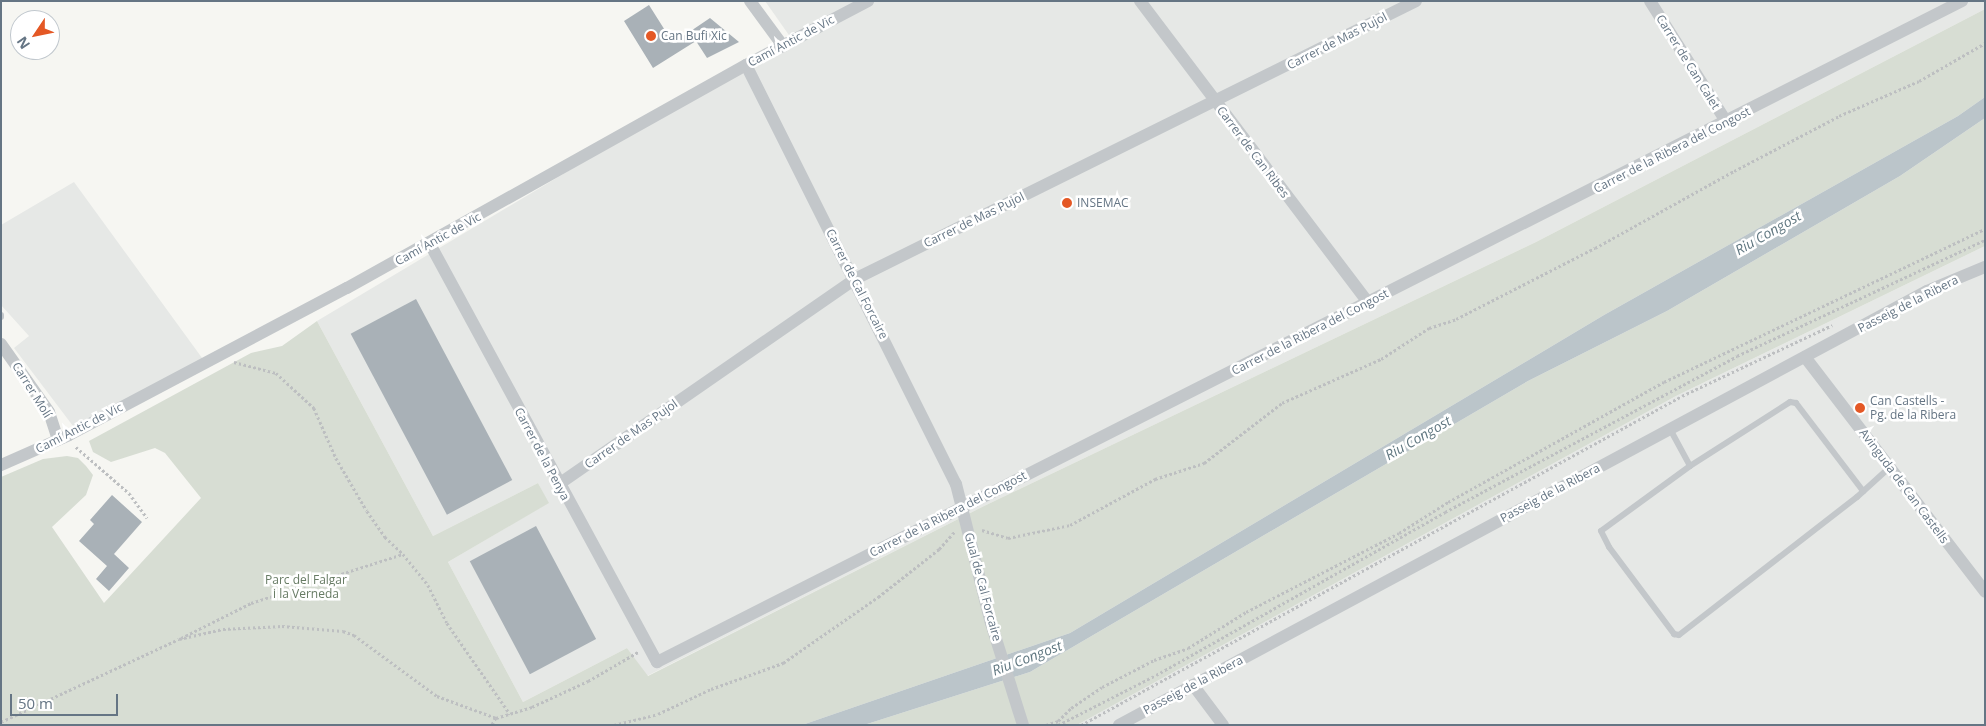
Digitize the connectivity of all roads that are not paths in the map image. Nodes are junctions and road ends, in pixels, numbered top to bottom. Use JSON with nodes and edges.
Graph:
{"nodes":[{"id":1,"x":750,"y":1,"type":"edge"},
{"id":2,"x":868,"y":1,"type":"edge"},
{"id":3,"x":1140,"y":1,"type":"edge"},
{"id":4,"x":1416,"y":1,"type":"edge"},
{"id":5,"x":1650,"y":1,"type":"edge"},
{"id":6,"x":1962,"y":1,"type":"edge"},
{"id":7,"x":783,"y":46,"type":"junction"},
{"id":8,"x":746,"y":65,"type":"junction"},
{"id":9,"x":1215,"y":102,"type":"junction"},
{"id":10,"x":1727,"y":123,"type":"junction"},
{"id":11,"x":430,"y":244,"type":"junction"},
{"id":12,"x":1985,"y":267,"type":"edge"},
{"id":13,"x":855,"y":279,"type":"junction"},
{"id":14,"x":1368,"y":303,"type":"junction"},
{"id":15,"x":1,"y":344,"type":"edge"},
{"id":16,"x":1805,"y":357,"type":"junction"},
{"id":17,"x":1670,"y":429,"type":"junction"},
{"id":18,"x":63,"y":438,"type":"junction"},
{"id":19,"x":1,"y":465,"type":"edge"},
{"id":20,"x":1690,"y":466,"type":"junction"},
{"id":21,"x":1890,"y":468,"type":"junction"},
{"id":22,"x":559,"y":484,"type":"junction"},
{"id":23,"x":1863,"y":491,"type":"junction"},
{"id":24,"x":962,"y":506,"type":"junction"},
{"id":25,"x":1985,"y":592,"type":"edge"},
{"id":26,"x":657,"y":662,"type":"joint"},
{"id":27,"x":1193,"y":685,"type":"junction"},
{"id":28,"x":1023,"y":725,"type":"edge"},
{"id":29,"x":1118,"y":725,"type":"edge"},
{"id":30,"x":1223,"y":725,"type":"edge"}],
"edges":[{"from":1,"to":7,"type":"street"},
{"from":2,"to":7,"type":"street","name":"Camí Antic de Vic"},
{"from":3,"to":9,"type":"street","name":"Carrer de Can Ribes"},
{"from":4,"to":9,"type":"street","name":"Carrer de Mas Pujol"},
{"from":5,"to":10,"type":"street","name":"Carrer de Can Calet"},
{"from":6,"to":10,"type":"street","name":"Carrer de la Ribera del Congost"},
{"from":7,"to":8,"type":"street","name":"Camí Antic de Vic"},
{"from":8,"to":11,"type":"street","name":"Camí Antic de Vic"},
{"from":8,"to":13,"type":"street","name":"Carrer de Cal Forcaire"},
{"from":9,"to":13,"type":"street","name":"Carrer de Mas Pujol"},
{"from":9,"to":14,"type":"street","name":"Carrer de Can Ribes"},
{"from":10,"to":14,"type":"street","name":"Carrer de la Ribera del Congost"},
{"from":11,"to":18,"type":"street","name":"Camí Antic de Vic"},
{"from":11,"to":22,"type":"street","name":"Carrer de la Penya"},
{"from":12,"to":16,"type":"street","name":"Passeig de la Ribera"},
{"from":13,"to":22,"type":"street","name":"Carrer de Mas Pujol"},
{"from":13,"to":24,"type":"street","name":"Carrer de Cal Forcaire"},
{"from":14,"to":24,"type":"street","name":"Carrer de la Ribera del Congost"},
{"from":15,"to":18,"type":"street","name":"Carrer Molí"},
{"from":16,"to":17,"type":"street","name":"Passeig de la Ribera"},
{"from":16,"to":21,"type":"street","name":"Avinguda de Can Castells"},
{"from":17,"to":20,"type":"lane"},
{"from":17,"to":27,"type":"street","name":"Passeig de la Ribera"},
{"from":18,"to":19,"type":"street","name":"Camí Antic de Vic"},
{"from":20,"to":23,"type":"lane"},
{"from":20,"to":23,"type":"lane"},
{"from":21,"to":23,"type":"lane"},
{"from":21,"to":25,"type":"street","name":"Avinguda de Can Castells"},
{"from":22,"to":26,"type":"street","name":"Carrer de la Penya"},
{"from":24,"to":26,"type":"street","name":"Carrer de la Ribera del Congost"},
{"from":24,"to":28,"type":"street","name":"Gual de Cal Forcaire"},
{"from":27,"to":29,"type":"street","name":"Passeig de la Ribera"},
{"from":27,"to":30,"type":"street"}]}
